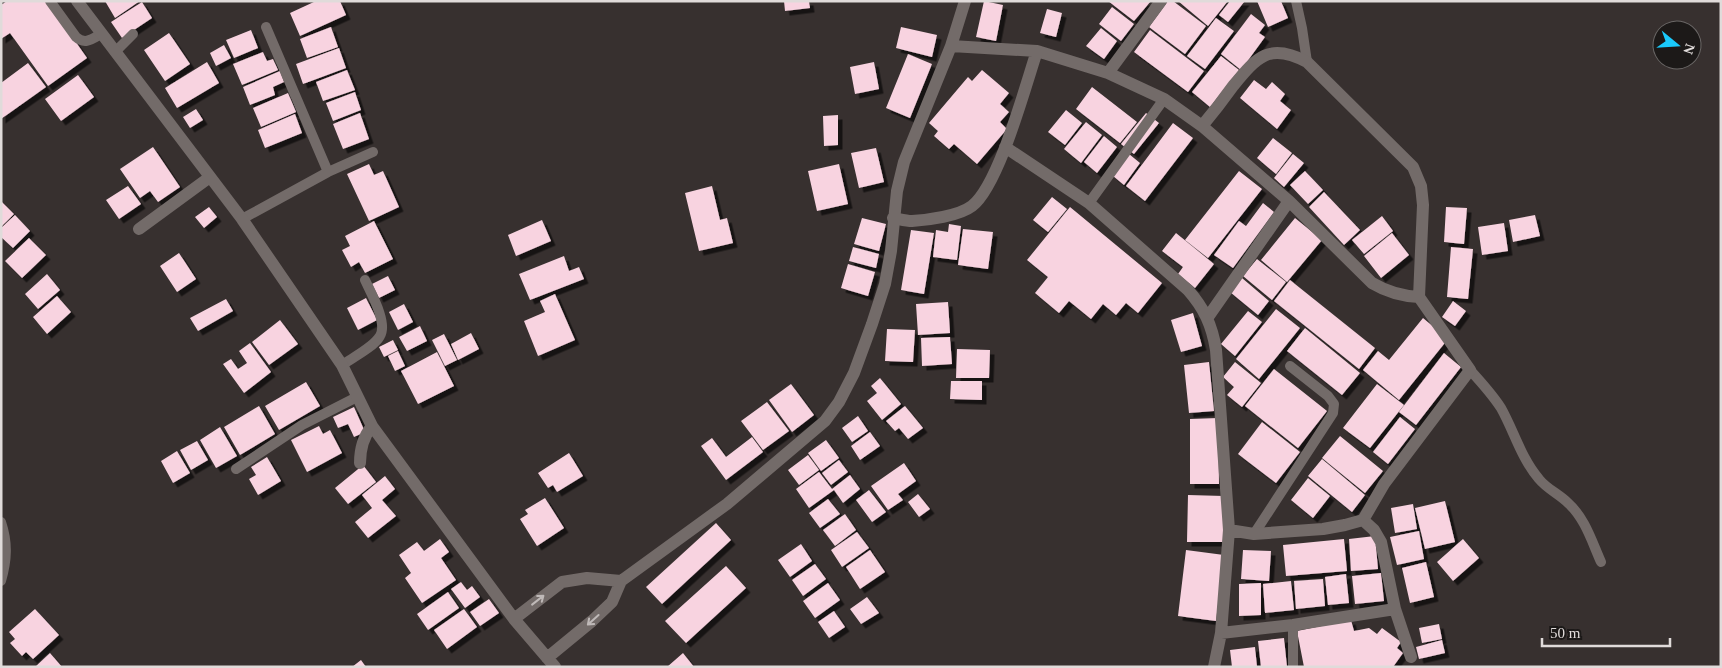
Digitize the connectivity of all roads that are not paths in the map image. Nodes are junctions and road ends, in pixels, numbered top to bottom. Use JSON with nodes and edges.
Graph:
{"nodes":[{"id":1,"x":50,"y":1,"type":"edge"},
{"id":2,"x":76,"y":1,"type":"edge"},
{"id":3,"x":964,"y":1,"type":"edge"},
{"id":4,"x":1161,"y":1,"type":"edge"},
{"id":5,"x":1296,"y":1,"type":"edge"},
{"id":6,"x":266,"y":27,"type":"dead end"},
{"id":7,"x":101,"y":34,"type":"junction"},
{"id":8,"x":133,"y":34,"type":"dead end"},
{"id":9,"x":951,"y":46,"type":"junction"},
{"id":10,"x":1037,"y":51,"type":"junction"},
{"id":11,"x":115,"y":52,"type":"junction"},
{"id":12,"x":1307,"y":62,"type":"junction"},
{"id":13,"x":1108,"y":73,"type":"junction"},
{"id":14,"x":1164,"y":99,"type":"junction"},
{"id":15,"x":1202,"y":126,"type":"junction"},
{"id":16,"x":1005,"y":147,"type":"junction"},
{"id":17,"x":373,"y":152,"type":"dead end"},
{"id":18,"x":328,"y":172,"type":"junction"},
{"id":19,"x":210,"y":177,"type":"junction"},
{"id":20,"x":1289,"y":201,"type":"junction"},
{"id":21,"x":1089,"y":203,"type":"junction"},
{"id":22,"x":893,"y":218,"type":"junction"},
{"id":23,"x":242,"y":220,"type":"junction"},
{"id":24,"x":139,"y":229,"type":"dead end"},
{"id":25,"x":365,"y":280,"type":"dead end"},
{"id":26,"x":1419,"y":297,"type":"junction"},
{"id":27,"x":1208,"y":317,"type":"junction"},
{"id":28,"x":342,"y":365,"type":"junction"},
{"id":29,"x":1290,"y":366,"type":"dead end"},
{"id":30,"x":1470,"y":370,"type":"junction"},
{"id":31,"x":357,"y":397,"type":"junction"},
{"id":32,"x":372,"y":426,"type":"junction"},
{"id":33,"x":360,"y":463,"type":"dead end"},
{"id":34,"x":236,"y":469,"type":"dead end"},
{"id":35,"x":1363,"y":520,"type":"junction"},
{"id":36,"x":1,"y":522,"type":"edge"},
{"id":37,"x":1229,"y":530,"type":"junction"},
{"id":38,"x":1254,"y":534,"type":"junction"},
{"id":39,"x":1601,"y":562,"type":"dead end"},
{"id":40,"x":620,"y":581,"type":"junction"},
{"id":41,"x":1,"y":582,"type":"edge"},
{"id":42,"x":1395,"y":609,"type":"junction"},
{"id":43,"x":514,"y":619,"type":"junction"},
{"id":44,"x":1293,"y":625,"type":"junction"},
{"id":45,"x":1221,"y":633,"type":"junction"},
{"id":46,"x":1411,"y":657,"type":"dead end"},
{"id":47,"x":551,"y":662,"type":"edge"},
{"id":48,"x":1214,"y":667,"type":"edge"},
{"id":49,"x":1293,"y":667,"type":"edge"}],
"edges":[{"from":1,"to":7,"type":"lane"},
{"from":2,"to":7,"type":"street"},
{"from":3,"to":9,"type":"street"},
{"from":4,"to":13,"type":"street"},
{"from":5,"to":12,"type":"lane"},
{"from":6,"to":18,"type":"lane"},
{"from":7,"to":11,"type":"street"},
{"from":8,"to":11,"type":"lane"},
{"from":9,"to":10,"type":"street"},
{"from":9,"to":22,"type":"street"},
{"from":10,"to":13,"type":"street"},
{"from":10,"to":16,"type":"street"},
{"from":11,"to":19,"type":"street"},
{"from":12,"to":15,"type":"street"},
{"from":12,"to":26,"type":"street"},
{"from":13,"to":14,"type":"street"},
{"from":14,"to":15,"type":"street"},
{"from":14,"to":21,"type":"lane"},
{"from":15,"to":20,"type":"street"},
{"from":16,"to":21,"type":"street"},
{"from":16,"to":22,"type":"street"},
{"from":17,"to":18,"type":"lane"},
{"from":18,"to":23,"type":"lane"},
{"from":19,"to":23,"type":"street"},
{"from":19,"to":24,"type":"street"},
{"from":20,"to":26,"type":"street"},
{"from":20,"to":27,"type":"street"},
{"from":21,"to":27,"type":"street"},
{"from":22,"to":40,"type":"street"},
{"from":23,"to":28,"type":"street"},
{"from":25,"to":28,"type":"lane"},
{"from":26,"to":30,"type":"street"},
{"from":27,"to":37,"type":"street"},
{"from":28,"to":31,"type":"street"},
{"from":29,"to":38,"type":"lane"},
{"from":30,"to":35,"type":"street"},
{"from":30,"to":39,"type":"lane"},
{"from":31,"to":32,"type":"street"},
{"from":31,"to":34,"type":"lane"},
{"from":32,"to":33,"type":"street"},
{"from":32,"to":43,"type":"street"},
{"from":35,"to":38,"type":"street"},
{"from":35,"to":42,"type":"street"},
{"from":36,"to":41,"type":"lane"},
{"from":37,"to":38,"type":"street"},
{"from":37,"to":45,"type":"street"},
{"from":43,"to":40,"type":"street","one_way":true},
{"from":40,"to":47,"type":"street","one_way":true},
{"from":42,"to":44,"type":"street"},
{"from":42,"to":46,"type":"street"},
{"from":43,"to":47,"type":"street"},
{"from":44,"to":45,"type":"street"},
{"from":44,"to":49,"type":"lane"},
{"from":45,"to":48,"type":"street"}]}
